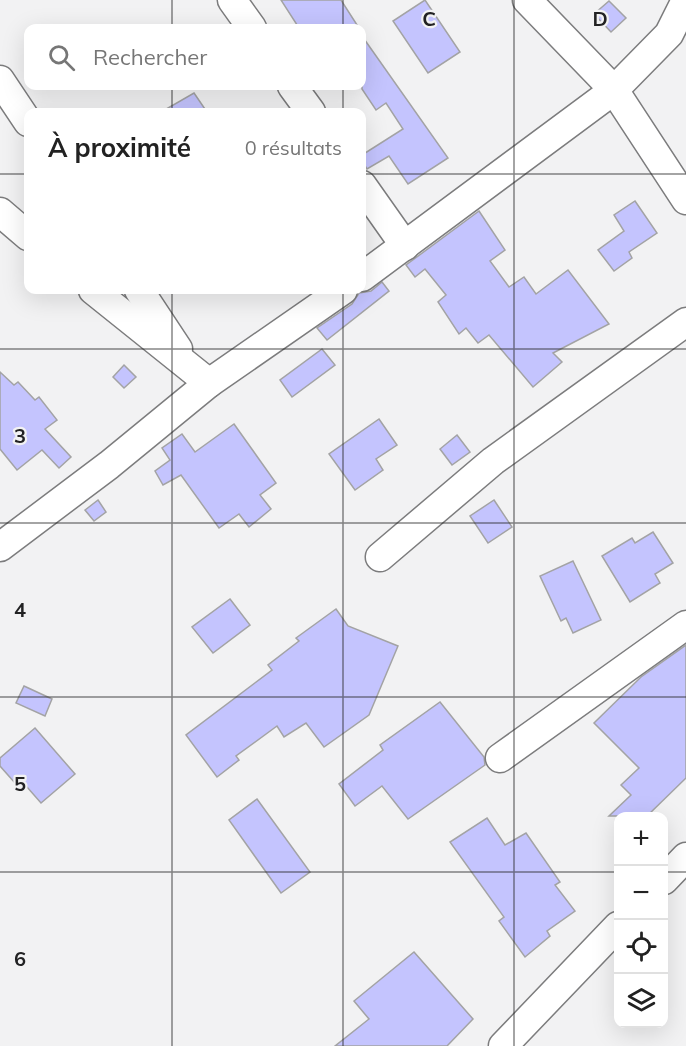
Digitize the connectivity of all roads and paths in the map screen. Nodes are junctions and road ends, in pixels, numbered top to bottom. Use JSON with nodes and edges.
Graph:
{"nodes":[{"id":1,"x":232,"y":0,"type":"edge"},
{"id":2,"x":527,"y":0,"type":"edge"},
{"id":3,"x":686,"y":0,"type":"edge"},
{"id":4,"x":249,"y":24,"type":"edge"},
{"id":5,"x":0,"y":80,"type":"edge"},
{"id":6,"x":295,"y":90,"type":"edge"},
{"id":7,"x":614,"y":90,"type":"junction"},
{"id":8,"x":308,"y":108,"type":"edge"},
{"id":9,"x":24,"y":116,"type":"edge"},
{"id":10,"x":366,"y":191,"type":"edge"},
{"id":11,"x":686,"y":200,"type":"edge"},
{"id":12,"x":0,"y":212,"type":"edge"},
{"id":13,"x":24,"y":233,"type":"edge"},
{"id":14,"x":405,"y":246,"type":"junction"},
{"id":15,"x":366,"y":274,"type":"edge"},
{"id":16,"x":98,"y":294,"type":"edge"},
{"id":17,"x":142,"y":294,"type":"edge"},
{"id":18,"x":337,"y":294,"type":"edge"},
{"id":19,"x":686,"y":322,"type":"edge"},
{"id":20,"x":201,"y":378,"type":"junction"},
{"id":21,"x":5,"y":535,"type":"edge"},
{"id":22,"x":380,"y":557,"type":"dead end"},
{"id":23,"x":686,"y":625,"type":"edge"},
{"id":24,"x":500,"y":758,"type":"dead end"},
{"id":25,"x":686,"y":857,"type":"edge"},
{"id":26,"x":668,"y":875,"type":"edge"},
{"id":27,"x":614,"y":930,"type":"edge"},
{"id":28,"x":502,"y":1046,"type":"edge"}],
"edges":[{"from":1,"to":4,"type":"street"},
{"from":2,"to":7,"type":"street"},
{"from":3,"to":7,"type":"street"},
{"from":5,"to":9,"type":"street"},
{"from":6,"to":8,"type":"street"},
{"from":7,"to":11,"type":"street"},
{"from":7,"to":14,"type":"street"},
{"from":10,"to":14,"type":"street"},
{"from":12,"to":13,"type":"street"},
{"from":14,"to":15,"type":"street"},
{"from":16,"to":20,"type":"street"},
{"from":17,"to":20,"type":"street"},
{"from":18,"to":20,"type":"street"},
{"from":19,"to":22,"type":"street"},
{"from":20,"to":21,"type":"street"},
{"from":23,"to":24,"type":"street"},
{"from":25,"to":26,"type":"street"},
{"from":27,"to":28,"type":"street"}]}
